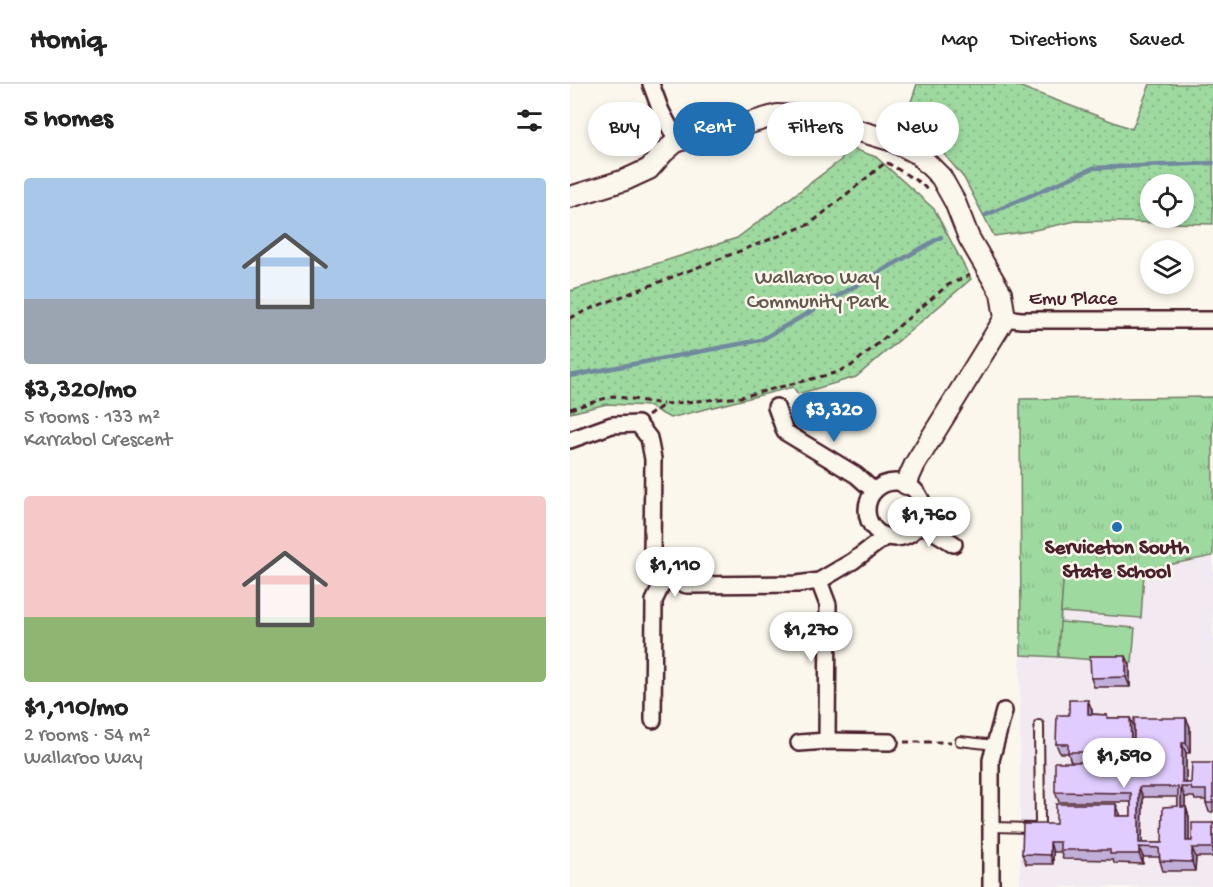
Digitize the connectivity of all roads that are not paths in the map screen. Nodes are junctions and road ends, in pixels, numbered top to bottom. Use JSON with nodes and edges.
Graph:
{"nodes":[{"id":1,"x":651,"y":84,"type":"edge"},
{"id":2,"x":755,"y":121,"type":"edge"},
{"id":3,"x":673,"y":132,"type":"edge"},
{"id":4,"x":673,"y":145,"type":"edge"},
{"id":5,"x":570,"y":197,"type":"edge"},
{"id":6,"x":1005,"y":318,"type":"junction"},
{"id":7,"x":1213,"y":320,"type":"edge"},
{"id":8,"x":776,"y":407,"type":"dead end"},
{"id":9,"x":570,"y":440,"type":"edge"},
{"id":10,"x":906,"y":484,"type":"junction"},
{"id":11,"x":874,"y":491,"type":"junction"},
{"id":12,"x":920,"y":524,"type":"junction"},
{"id":13,"x":885,"y":537,"type":"junction"},
{"id":14,"x":954,"y":544,"type":"dead end"},
{"id":15,"x":665,"y":578,"type":"junction"},
{"id":16,"x":819,"y":581,"type":"junction"},
{"id":17,"x":1004,"y":711,"type":"dead end"},
{"id":18,"x":653,"y":720,"type":"dead end"},
{"id":19,"x":1039,"y":725,"type":"dead end"},
{"id":20,"x":827,"y":741,"type":"junction"},
{"id":21,"x":960,"y":741,"type":"road end"},
{"id":22,"x":890,"y":742,"type":"road end"},
{"id":23,"x":799,"y":743,"type":"dead end"},
{"id":24,"x":994,"y":745,"type":"junction"},
{"id":25,"x":991,"y":828,"type":"junction"},
{"id":26,"x":991,"y":887,"type":"edge"}],
"edges":[{"from":1,"to":3,"type":"street"},
{"from":2,"to":6,"type":"street"},
{"from":4,"to":5,"type":"street"},
{"from":6,"to":7,"type":"street","name":"Emu Place"},
{"from":6,"to":10,"type":"street"},
{"from":8,"to":11,"type":"street"},
{"from":9,"to":15,"type":"street"},
{"from":10,"to":11,"type":"street"},
{"from":10,"to":12,"type":"street"},
{"from":11,"to":13,"type":"street"},
{"from":12,"to":13,"type":"street"},
{"from":12,"to":14,"type":"street"},
{"from":13,"to":16,"type":"street"},
{"from":15,"to":16,"type":"street"},
{"from":15,"to":18,"type":"street"},
{"from":16,"to":20,"type":"street"},
{"from":17,"to":24,"type":"street"},
{"from":19,"to":25,"type":"lane"},
{"from":20,"to":22,"type":"street"},
{"from":20,"to":23,"type":"street"},
{"from":21,"to":24,"type":"lane"},
{"from":24,"to":25,"type":"street"},
{"from":25,"to":26,"type":"street"}]}
